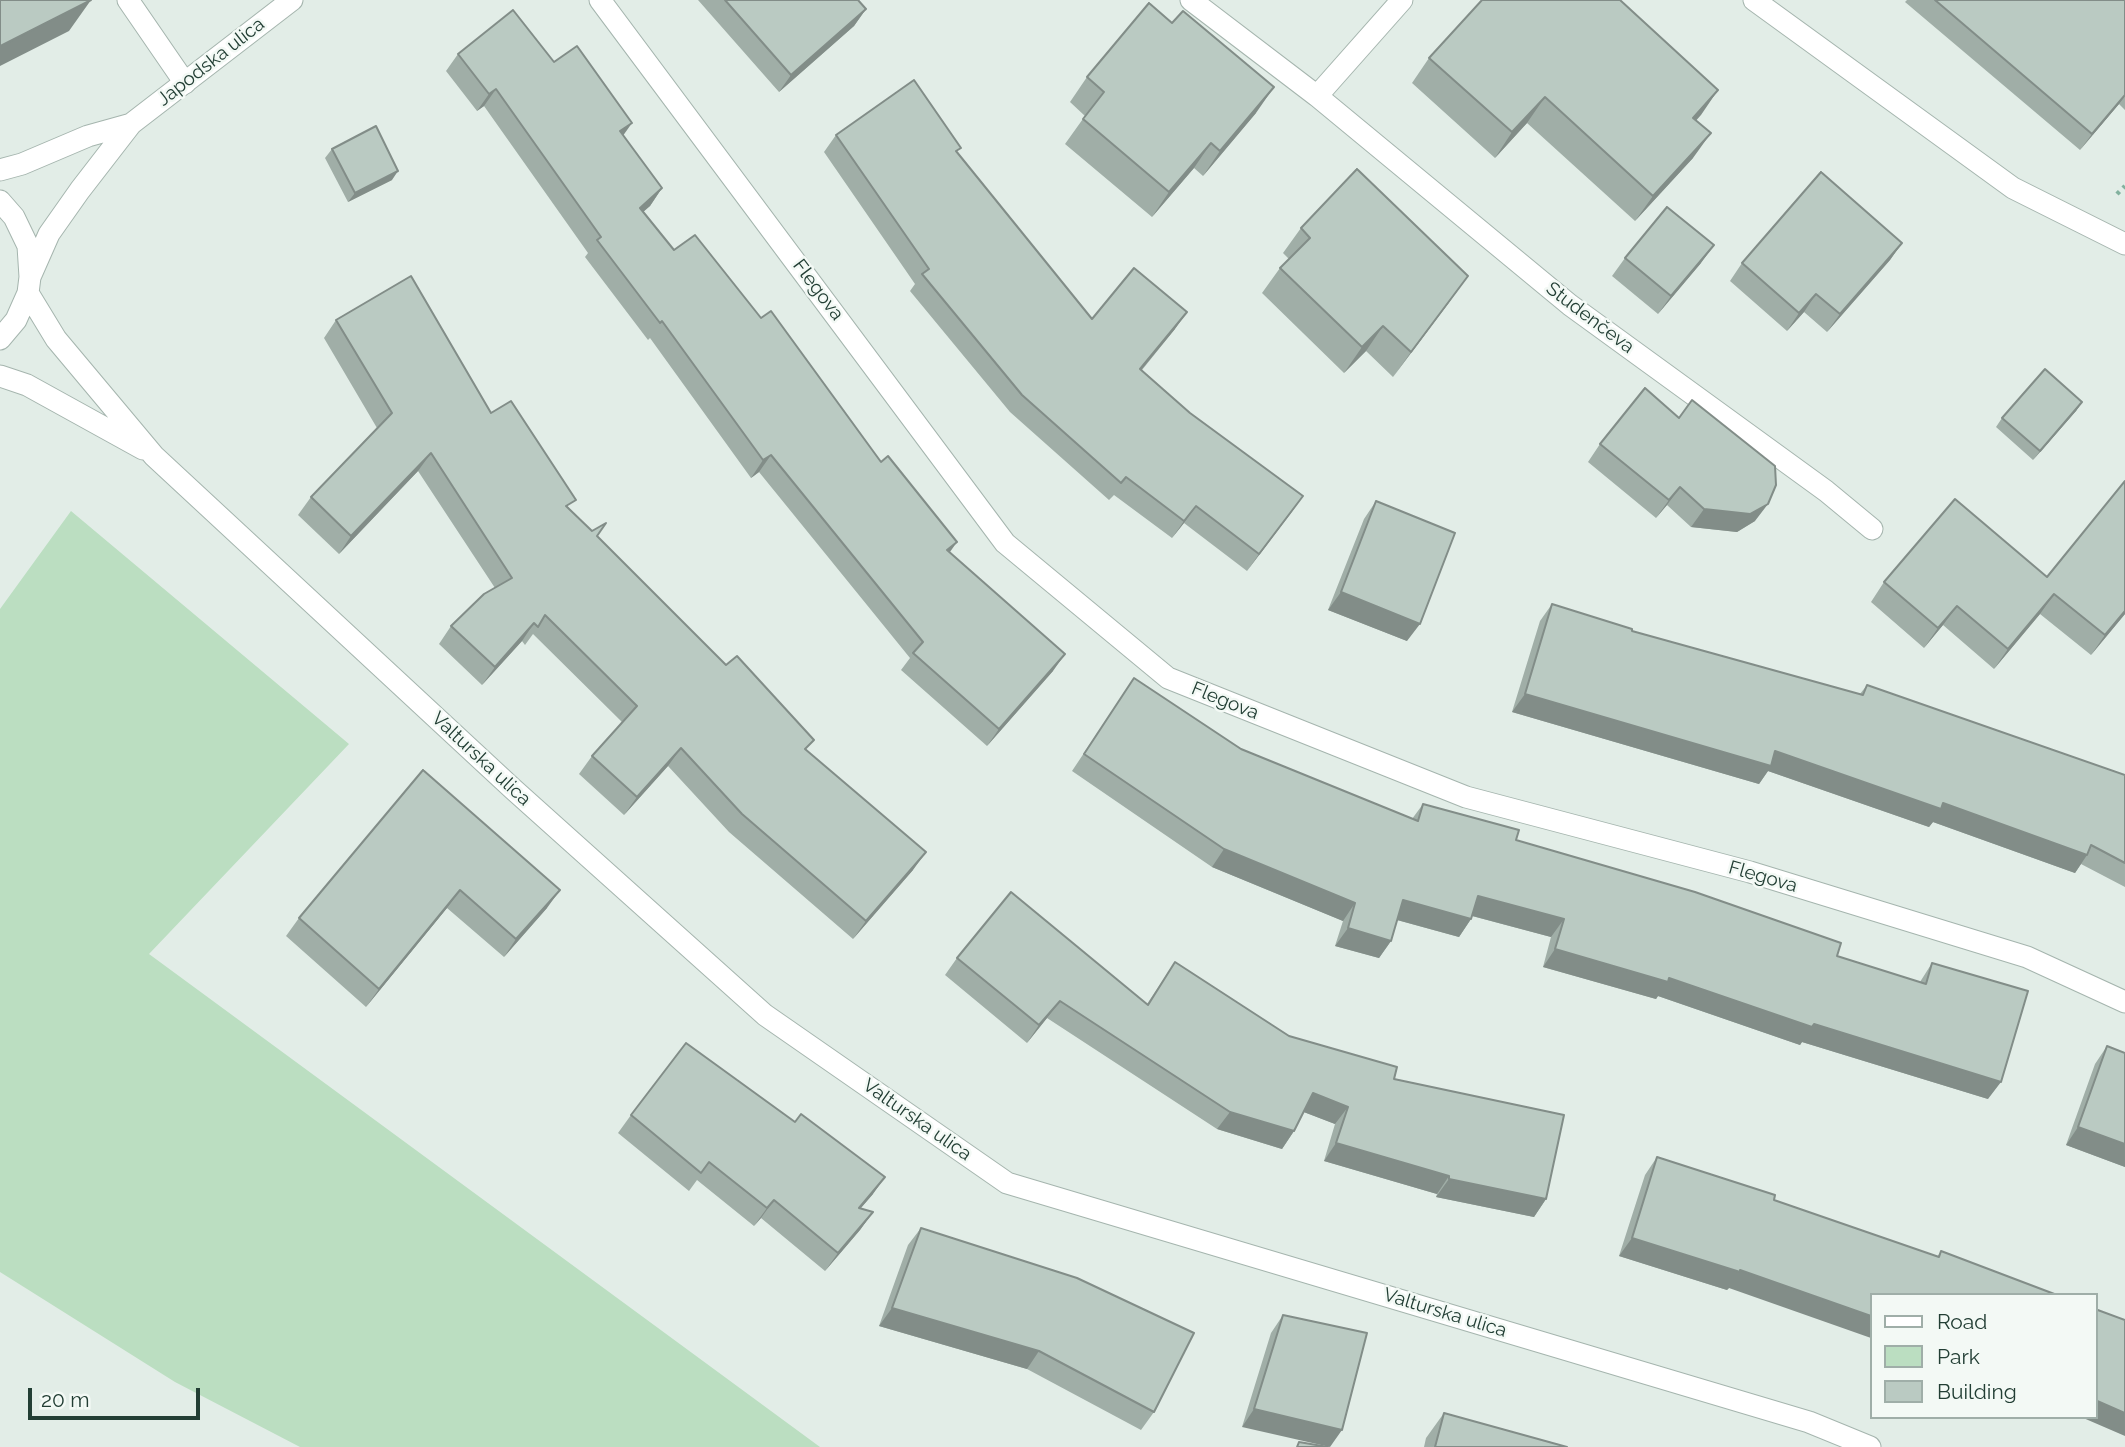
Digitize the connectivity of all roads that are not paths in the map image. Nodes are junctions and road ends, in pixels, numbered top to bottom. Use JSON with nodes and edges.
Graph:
{"nodes":[{"id":1,"x":128,"y":0,"type":"edge"},
{"id":2,"x":292,"y":0,"type":"edge"},
{"id":3,"x":600,"y":0,"type":"edge"},
{"id":4,"x":1191,"y":0,"type":"edge"},
{"id":5,"x":1402,"y":0,"type":"edge"},
{"id":6,"x":1754,"y":0,"type":"edge"},
{"id":7,"x":185,"y":83,"type":"junction"},
{"id":8,"x":1317,"y":96,"type":"junction"},
{"id":9,"x":131,"y":124,"type":"junction"},
{"id":10,"x":0,"y":170,"type":"edge"},
{"id":11,"x":0,"y":201,"type":"edge"},
{"id":12,"x":2125,"y":244,"type":"edge"},
{"id":13,"x":29,"y":285,"type":"junction"},
{"id":14,"x":0,"y":339,"type":"edge"},
{"id":15,"x":0,"y":376,"type":"edge"},
{"id":16,"x":154,"y":456,"type":"junction"},
{"id":17,"x":1872,"y":529,"type":"dead end"},
{"id":18,"x":2125,"y":1002,"type":"edge"},
{"id":19,"x":1870,"y":1447,"type":"edge"}],
"edges":[{"from":1,"to":7,"type":"street"},
{"from":2,"to":7,"type":"street","name":"Japodska ulica"},
{"from":3,"to":18,"type":"street","name":"Flegova"},
{"from":4,"to":8,"type":"street","name":"Studenčeva"},
{"from":5,"to":8,"type":"street"},
{"from":6,"to":12,"type":"street"},
{"from":7,"to":9,"type":"street","name":"Japodska ulica"},
{"from":8,"to":17,"type":"street","name":"Studenčeva"},
{"from":9,"to":10,"type":"street","name":"Japodska ulica"},
{"from":9,"to":13,"type":"street","name":"Japodska ulica"},
{"from":11,"to":13,"type":"street"},
{"from":13,"to":14,"type":"street","name":"Japodska ulica"},
{"from":13,"to":16,"type":"street","name":"Valturska ulica"},
{"from":15,"to":16,"type":"street","name":"Valturska ulica"},
{"from":16,"to":19,"type":"street","name":"Valturska ulica"}]}
